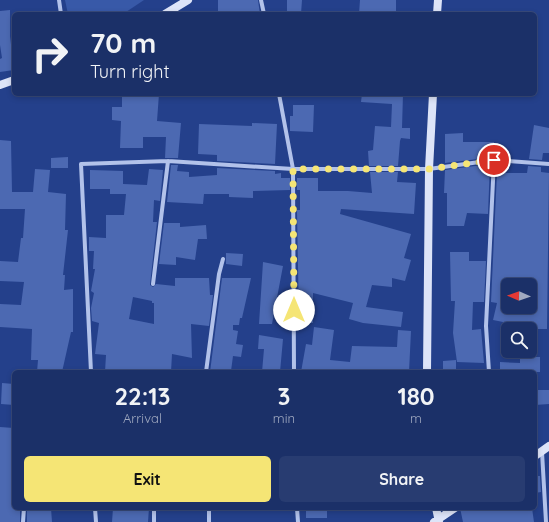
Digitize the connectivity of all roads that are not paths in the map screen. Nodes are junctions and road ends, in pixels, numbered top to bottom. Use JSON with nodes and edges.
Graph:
{"nodes":[{"id":1,"x":59,"y":0,"type":"edge"},
{"id":2,"x":188,"y":0,"type":"edge"},
{"id":3,"x":261,"y":0,"type":"edge"},
{"id":4,"x":438,"y":0,"type":"edge"},
{"id":5,"x":61,"y":12,"type":"edge"},
{"id":6,"x":168,"y":12,"type":"edge"},
{"id":7,"x":264,"y":12,"type":"edge"},
{"id":8,"x":437,"y":12,"type":"edge"},
{"id":9,"x":12,"y":81,"type":"edge"},
{"id":10,"x":0,"y":85,"type":"edge"},
{"id":11,"x":279,"y":96,"type":"edge"},
{"id":12,"x":433,"y":96,"type":"edge"},
{"id":13,"x":494,"y":160,"type":"junction"},
{"id":14,"x":168,"y":161,"type":"junction"},
{"id":15,"x":549,"y":164,"type":"edge"},
{"id":16,"x":293,"y":169,"type":"junction"},
{"id":17,"x":429,"y":169,"type":"junction"},
{"id":18,"x":224,"y":259,"type":"dead end"},
{"id":19,"x":153,"y":284,"type":"dead end"},
{"id":20,"x":91,"y":370,"type":"edge"},
{"id":21,"x":206,"y":370,"type":"edge"},
{"id":22,"x":294,"y":370,"type":"edge"},
{"id":23,"x":427,"y":370,"type":"edge"},
{"id":24,"x":489,"y":370,"type":"edge"},
{"id":25,"x":549,"y":446,"type":"edge"},
{"id":26,"x":538,"y":454,"type":"edge"},
{"id":27,"x":24,"y":510,"type":"edge"},
{"id":28,"x":95,"y":510,"type":"edge"},
{"id":29,"x":154,"y":510,"type":"edge"},
{"id":30,"x":209,"y":510,"type":"edge"},
{"id":31,"x":297,"y":510,"type":"edge"},
{"id":32,"x":436,"y":510,"type":"edge"},
{"id":33,"x":452,"y":510,"type":"edge"},
{"id":34,"x":437,"y":521,"type":"edge"},
{"id":35,"x":23,"y":522,"type":"edge"},
{"id":36,"x":96,"y":522,"type":"edge"},
{"id":37,"x":154,"y":522,"type":"edge"},
{"id":38,"x":209,"y":522,"type":"edge"},
{"id":39,"x":298,"y":522,"type":"edge"},
{"id":40,"x":546,"y":522,"type":"edge"}],
"edges":[{"from":1,"to":5,"type":"street"},
{"from":2,"to":6,"type":"main road"},
{"from":3,"to":7,"type":"street"},
{"from":4,"to":8,"type":"main road"},
{"from":9,"to":10,"type":"main road"},
{"from":11,"to":16,"type":"street"},
{"from":12,"to":17,"type":"main road"},
{"from":13,"to":15,"type":"street"},
{"from":13,"to":17,"type":"street"},
{"from":13,"to":24,"type":"street"},
{"from":14,"to":16,"type":"street"},
{"from":14,"to":19,"type":"street"},
{"from":14,"to":20,"type":"street"},
{"from":16,"to":17,"type":"street"},
{"from":16,"to":22,"type":"street"},
{"from":17,"to":23,"type":"main road"},
{"from":18,"to":21,"type":"street"},
{"from":25,"to":26,"type":"main road"},
{"from":26,"to":40,"type":"street"},
{"from":27,"to":35,"type":"street"},
{"from":28,"to":36,"type":"street"},
{"from":29,"to":37,"type":"street"},
{"from":30,"to":38,"type":"street"},
{"from":31,"to":39,"type":"street"},
{"from":32,"to":34,"type":"main road"},
{"from":33,"to":34,"type":"main road"}]}
